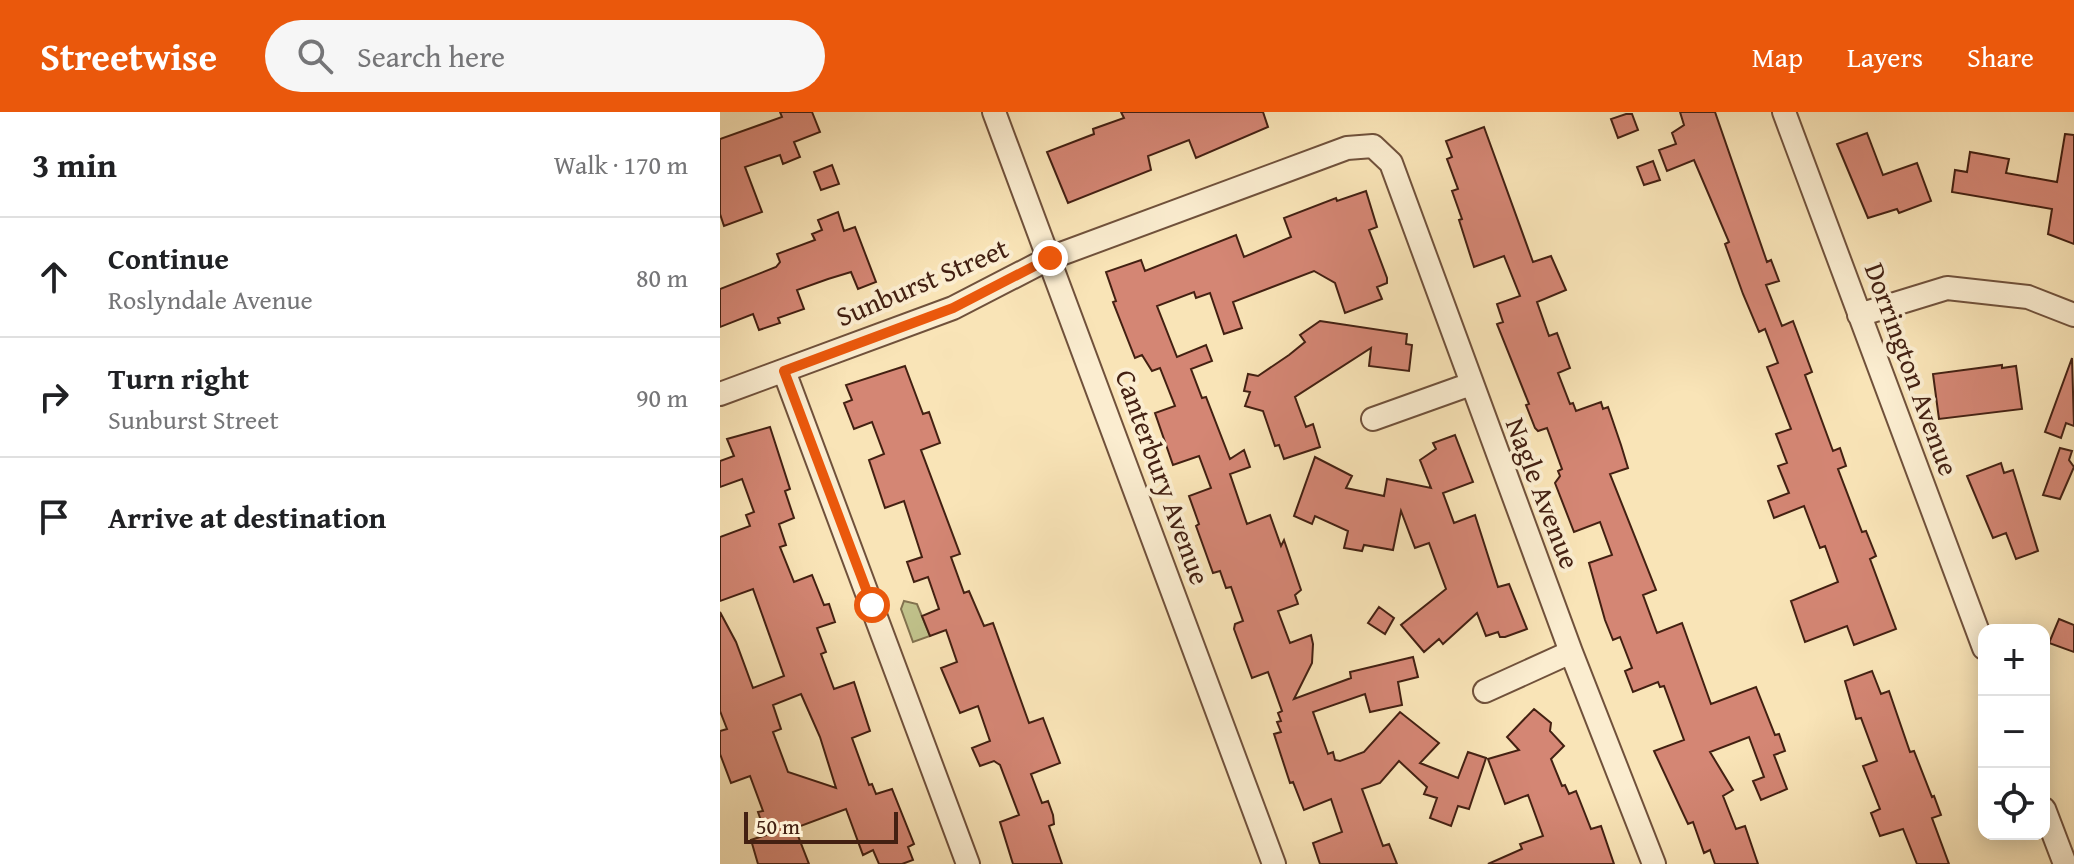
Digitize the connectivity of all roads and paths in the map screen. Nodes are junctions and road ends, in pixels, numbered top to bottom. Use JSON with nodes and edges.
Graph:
{"nodes":[{"id":1,"x":994,"y":112,"type":"edge"},
{"id":2,"x":1784,"y":112,"type":"edge"},
{"id":3,"x":1373,"y":146,"type":"joint"},
{"id":4,"x":1050,"y":258,"type":"junction"},
{"id":5,"x":1859,"y":315,"type":"junction"},
{"id":6,"x":2074,"y":315,"type":"edge"},
{"id":7,"x":784,"y":371,"type":"junction"},
{"id":8,"x":1471,"y":384,"type":"junction"},
{"id":9,"x":720,"y":394,"type":"edge"},
{"id":10,"x":1373,"y":419,"type":"dead end"},
{"id":11,"x":1978,"y":632,"type":"edge"},
{"id":12,"x":1571,"y":652,"type":"junction"},
{"id":13,"x":1485,"y":691,"type":"dead end"},
{"id":14,"x":2050,"y":825,"type":"edge"},
{"id":15,"x":968,"y":864,"type":"edge"},
{"id":16,"x":1274,"y":864,"type":"edge"},
{"id":17,"x":1654,"y":864,"type":"edge"},
{"id":18,"x":2065,"y":864,"type":"edge"}],
"edges":[{"from":1,"to":4,"type":"street","name":"Canterbury Avenue"},
{"from":2,"to":5,"type":"street","name":"Dorrington Avenue"},
{"from":3,"to":4,"type":"street","name":"Sunburst Street"},
{"from":3,"to":8,"type":"street","name":"Nagle Avenue"},
{"from":4,"to":7,"type":"street","name":"Sunburst Street"},
{"from":4,"to":16,"type":"street","name":"Canterbury Avenue"},
{"from":5,"to":6,"type":"street"},
{"from":5,"to":11,"type":"street","name":"Dorrington Avenue"},
{"from":7,"to":9,"type":"street","name":"Sunburst Street"},
{"from":7,"to":15,"type":"street"},
{"from":8,"to":10,"type":"street"},
{"from":8,"to":12,"type":"street","name":"Nagle Avenue"},
{"from":12,"to":13,"type":"street"},
{"from":12,"to":17,"type":"street","name":"Nagle Avenue"},
{"from":14,"to":18,"type":"street"}]}
